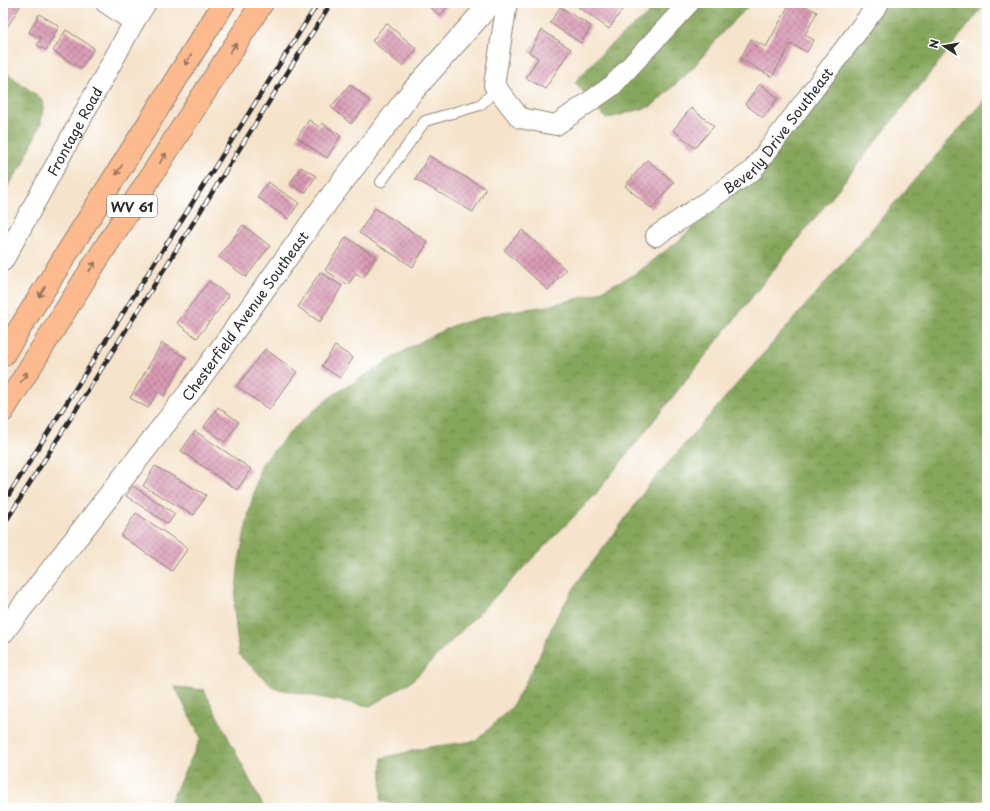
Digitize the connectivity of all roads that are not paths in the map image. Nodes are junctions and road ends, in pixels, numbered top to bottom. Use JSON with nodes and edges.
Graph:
{"nodes":[{"id":1,"x":106,"y":3,"type":"edge"},
{"id":2,"x":146,"y":3,"type":"edge"},
{"id":3,"x":224,"y":3,"type":"edge"},
{"id":4,"x":262,"y":3,"type":"edge"},
{"id":5,"x":491,"y":3,"type":"edge"},
{"id":6,"x":507,"y":3,"type":"edge"},
{"id":7,"x":689,"y":3,"type":"edge"},
{"id":8,"x":879,"y":3,"type":"edge"},
{"id":9,"x":134,"y":22,"type":"junction"},
{"id":10,"x":497,"y":89,"type":"junction"},
{"id":11,"x":381,"y":182,"type":"dead end"},
{"id":12,"x":656,"y":236,"type":"dead end"},
{"id":13,"x":3,"y":261,"type":"edge"},
{"id":14,"x":3,"y":355,"type":"edge"},
{"id":15,"x":3,"y":411,"type":"edge"},
{"id":16,"x":3,"y":632,"type":"edge"}],
"edges":[{"from":1,"to":9,"type":"street"},
{"from":2,"to":9,"type":"street","name":"Frontage Road"},
{"from":3,"to":14,"type":"main road","number":"WV 61","one_way":true},
{"from":15,"to":4,"type":"main road","number":"WV 61","one_way":true},
{"from":5,"to":16,"type":"street","name":"Chesterfield Avenue Southeast"},
{"from":6,"to":10,"type":"street"},
{"from":7,"to":10,"type":"street"},
{"from":8,"to":12,"type":"street","name":"Beverly Drive Southeast"},
{"from":9,"to":13,"type":"street","name":"Frontage Road"},
{"from":10,"to":11,"type":"lane"}]}
